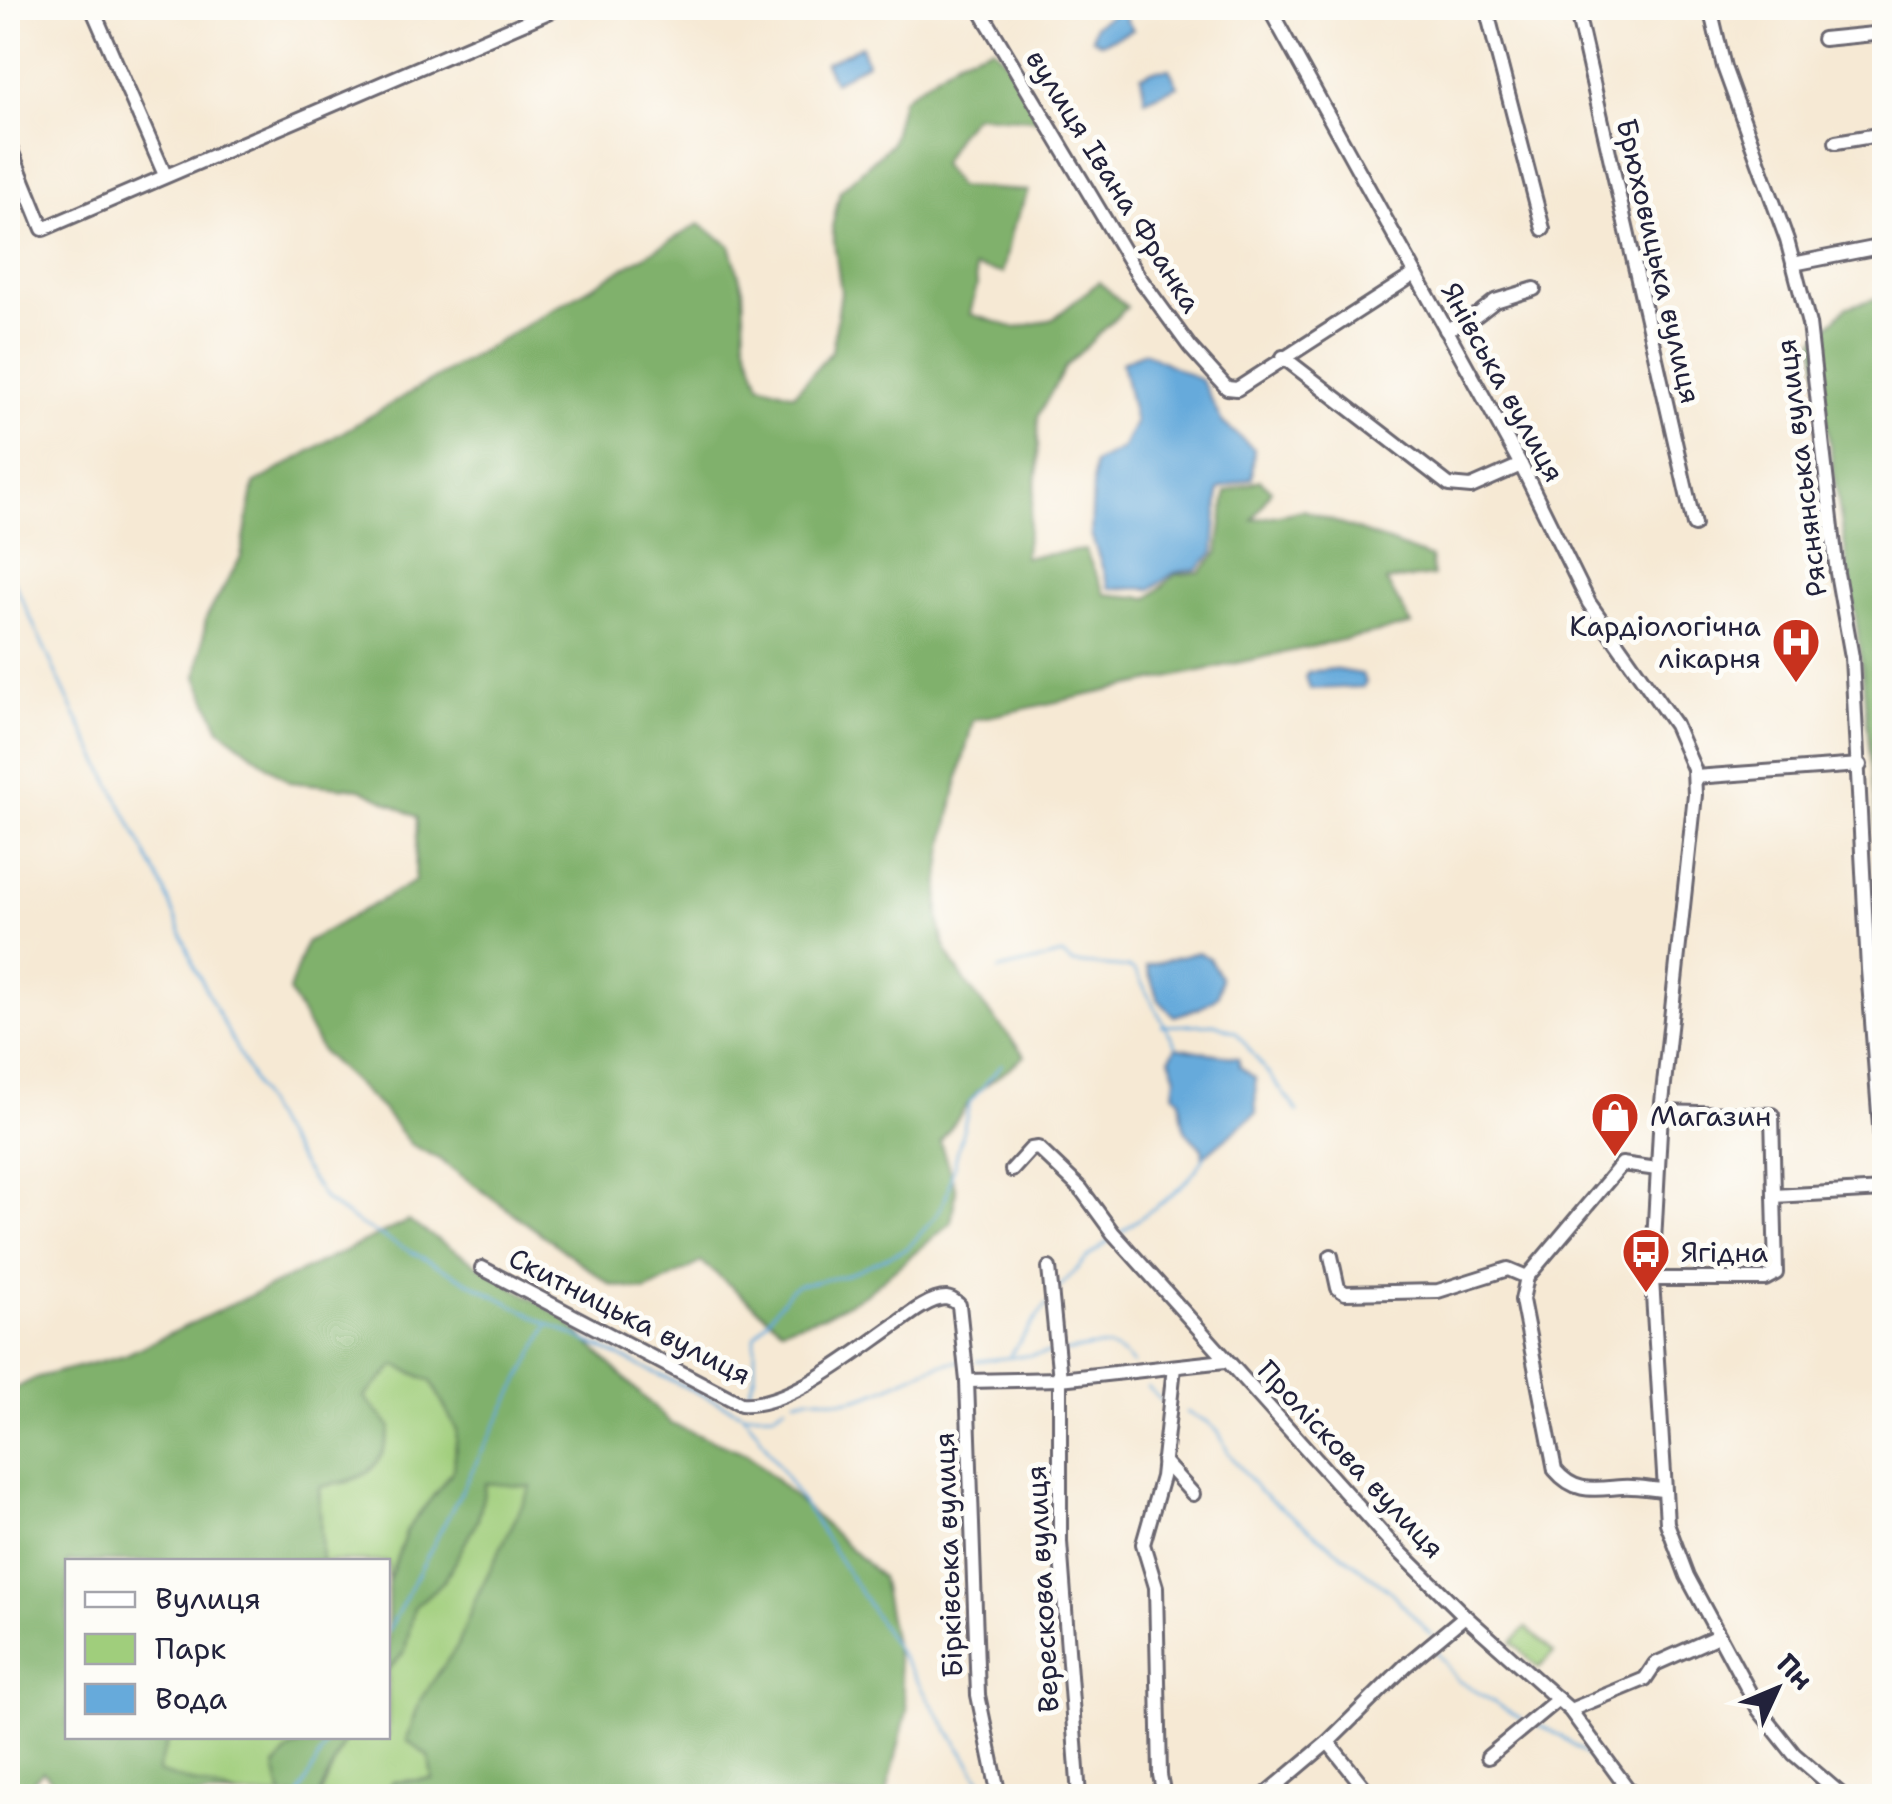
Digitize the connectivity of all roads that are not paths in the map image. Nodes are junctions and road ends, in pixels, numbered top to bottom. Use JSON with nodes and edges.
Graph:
{"nodes":[{"id":1,"x":92,"y":8,"type":"edge"},
{"id":2,"x":558,"y":8,"type":"edge"},
{"id":3,"x":980,"y":8,"type":"edge"},
{"id":4,"x":1269,"y":8,"type":"edge"},
{"id":5,"x":1486,"y":8,"type":"edge"},
{"id":6,"x":1576,"y":8,"type":"edge"},
{"id":7,"x":1710,"y":8,"type":"edge"},
{"id":8,"x":1884,"y":33,"type":"edge"},
{"id":9,"x":1824,"y":39,"type":"dead end"},
{"id":10,"x":1884,"y":134,"type":"edge"},
{"id":11,"x":1836,"y":142,"type":"dead end"},
{"id":12,"x":8,"y":143,"type":"edge"},
{"id":13,"x":165,"y":175,"type":"junction"},
{"id":14,"x":1543,"y":230,"type":"dead end"},
{"id":15,"x":1884,"y":246,"type":"edge"},
{"id":16,"x":1793,"y":264,"type":"junction"},
{"id":17,"x":1415,"y":274,"type":"junction"},
{"id":18,"x":1534,"y":289,"type":"dead end"},
{"id":19,"x":1446,"y":330,"type":"junction"},
{"id":20,"x":1283,"y":358,"type":"junction"},
{"id":21,"x":1521,"y":465,"type":"junction"},
{"id":22,"x":1694,"y":525,"type":"dead end"},
{"id":23,"x":1860,"y":765,"type":"junction"},
{"id":24,"x":1695,"y":777,"type":"junction"},
{"id":25,"x":1662,"y":1112,"type":"junction"},
{"id":26,"x":1657,"y":1169,"type":"junction"},
{"id":27,"x":1012,"y":1170,"type":"dead end"},
{"id":28,"x":1884,"y":1179,"type":"edge"},
{"id":29,"x":1884,"y":1190,"type":"edge"},
{"id":30,"x":1774,"y":1196,"type":"junction"},
{"id":31,"x":1331,"y":1256,"type":"dead end"},
{"id":32,"x":482,"y":1268,"type":"dead end"},
{"id":33,"x":1049,"y":1268,"type":"dead end"},
{"id":34,"x":1526,"y":1277,"type":"junction"},
{"id":35,"x":1652,"y":1279,"type":"junction"},
{"id":36,"x":962,"y":1310,"type":"joint"},
{"id":37,"x":1225,"y":1361,"type":"junction"},
{"id":38,"x":1174,"y":1367,"type":"junction"},
{"id":39,"x":1060,"y":1378,"type":"junction"},
{"id":40,"x":966,"y":1381,"type":"junction"},
{"id":41,"x":1164,"y":1462,"type":"junction"},
{"id":42,"x":1663,"y":1490,"type":"junction"},
{"id":43,"x":1193,"y":1494,"type":"dead end"},
{"id":44,"x":1465,"y":1616,"type":"junction"},
{"id":45,"x":1718,"y":1636,"type":"junction"},
{"id":46,"x":1558,"y":1700,"type":"junction"},
{"id":47,"x":1570,"y":1710,"type":"junction"},
{"id":48,"x":1328,"y":1742,"type":"junction"},
{"id":49,"x":1488,"y":1758,"type":"dead end"},
{"id":50,"x":999,"y":1796,"type":"edge"},
{"id":51,"x":1079,"y":1796,"type":"edge"},
{"id":52,"x":1164,"y":1796,"type":"edge"},
{"id":53,"x":1264,"y":1796,"type":"edge"},
{"id":54,"x":1371,"y":1796,"type":"edge"},
{"id":55,"x":1633,"y":1796,"type":"edge"},
{"id":56,"x":1843,"y":1796,"type":"edge"}],
"edges":[{"from":1,"to":13,"type":"street"},
{"from":2,"to":13,"type":"street"},
{"from":3,"to":20,"type":"street","name":"вулиця Івана Франка"},
{"from":4,"to":17,"type":"street","name":"Янівська вулиця"},
{"from":5,"to":14,"type":"street"},
{"from":6,"to":22,"type":"street","name":"Брюховицька вулиця"},
{"from":7,"to":16,"type":"street","name":"Ряснянська вулиця"},
{"from":8,"to":9,"type":"street"},
{"from":10,"to":11,"type":"street"},
{"from":12,"to":13,"type":"street"},
{"from":15,"to":16,"type":"street"},
{"from":16,"to":23,"type":"street","name":"Ряснянська вулиця"},
{"from":17,"to":19,"type":"street","name":"Янівська вулиця"},
{"from":17,"to":20,"type":"street","name":"вулиця Івана Франка"},
{"from":18,"to":19,"type":"street"},
{"from":19,"to":21,"type":"street","name":"Янівська вулиця"},
{"from":20,"to":21,"type":"street"},
{"from":21,"to":24,"type":"street","name":"Янівська вулиця"},
{"from":23,"to":24,"type":"street"},
{"from":23,"to":28,"type":"street","name":"Ряснянська вулиця"},
{"from":24,"to":25,"type":"street"},
{"from":25,"to":26,"type":"street"},
{"from":25,"to":30,"type":"street"},
{"from":26,"to":34,"type":"street"},
{"from":26,"to":35,"type":"street"},
{"from":27,"to":37,"type":"street","name":"Проліскова вулиця"},
{"from":29,"to":30,"type":"street"},
{"from":30,"to":35,"type":"street"},
{"from":31,"to":34,"type":"street"},
{"from":32,"to":36,"type":"street","name":"Скитницька вулиця"},
{"from":33,"to":39,"type":"street","name":"Верескова вулиця"},
{"from":34,"to":42,"type":"street"},
{"from":35,"to":42,"type":"street"},
{"from":36,"to":40,"type":"street","name":"Бірківська вулиця"},
{"from":37,"to":38,"type":"street"},
{"from":37,"to":44,"type":"street","name":"Проліскова вулиця"},
{"from":38,"to":39,"type":"street"},
{"from":38,"to":41,"type":"street"},
{"from":39,"to":40,"type":"street"},
{"from":39,"to":51,"type":"street","name":"Верескова вулиця"},
{"from":40,"to":50,"type":"street","name":"Бірківська вулиця"},
{"from":41,"to":43,"type":"street"},
{"from":41,"to":52,"type":"street"},
{"from":42,"to":45,"type":"street"},
{"from":44,"to":46,"type":"street","name":"Проліскова вулиця"},
{"from":44,"to":48,"type":"street"},
{"from":45,"to":47,"type":"street"},
{"from":45,"to":56,"type":"street"},
{"from":46,"to":47,"type":"street","name":"Проліскова вулиця"},
{"from":46,"to":49,"type":"street"},
{"from":47,"to":55,"type":"street","name":"Проліскова вулиця"},
{"from":48,"to":53,"type":"street"},
{"from":48,"to":54,"type":"street"}]}
